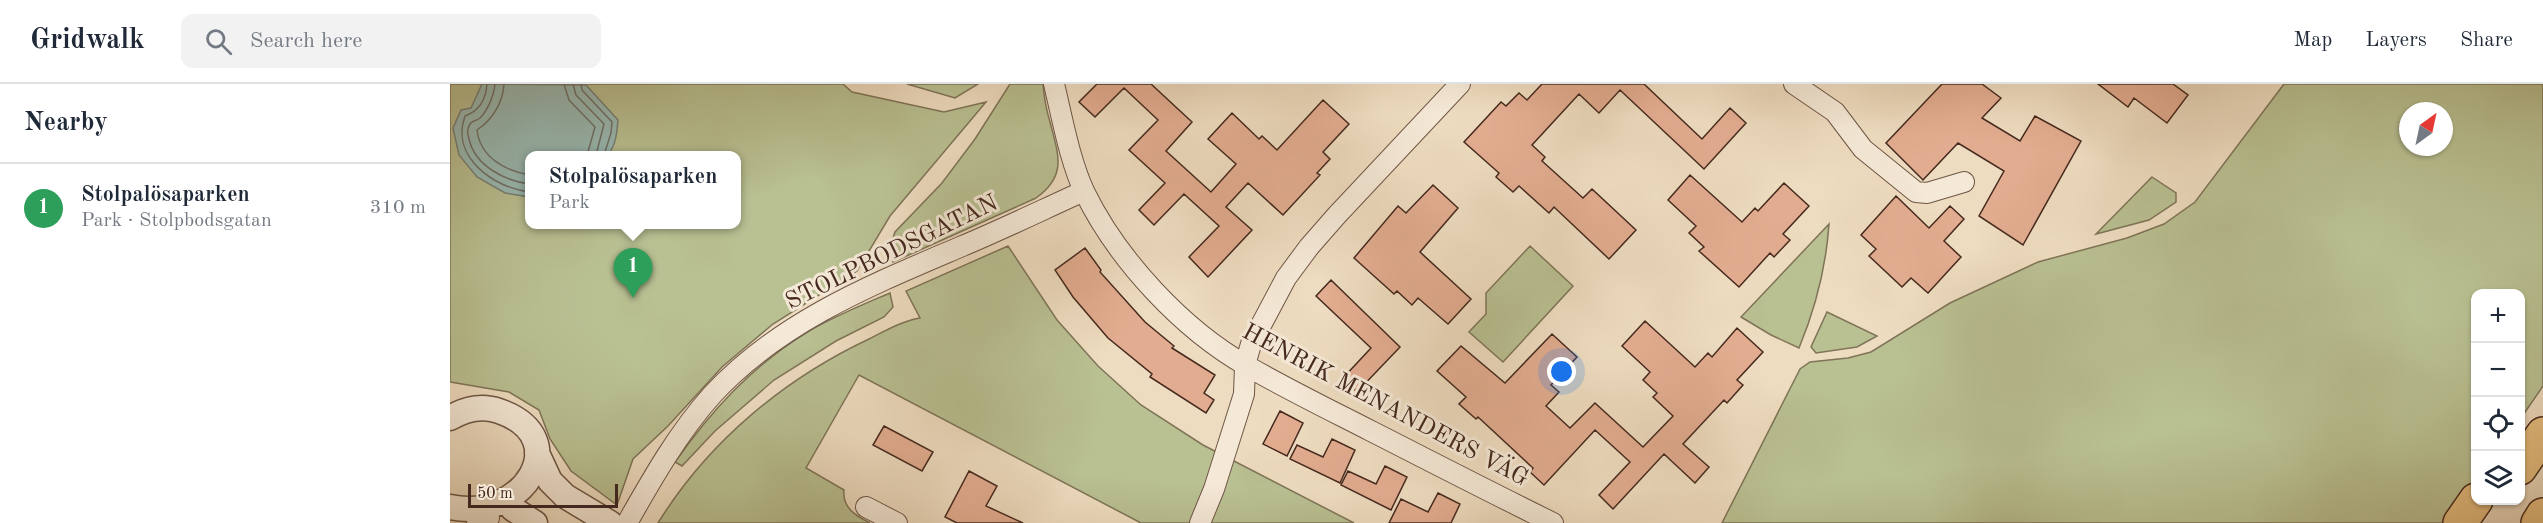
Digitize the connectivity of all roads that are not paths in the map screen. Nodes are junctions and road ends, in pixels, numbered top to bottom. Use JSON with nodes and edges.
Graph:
{"nodes":[{"id":1,"x":1054,"y":84,"type":"edge"},
{"id":2,"x":1460,"y":84,"type":"edge"},
{"id":3,"x":1794,"y":84,"type":"edge"},
{"id":4,"x":1964,"y":182,"type":"dead end"},
{"id":5,"x":1084,"y":191,"type":"junction"},
{"id":6,"x":1245,"y":365,"type":"junction"},
{"id":7,"x":450,"y":405,"type":"edge"},
{"id":8,"x":475,"y":408,"type":"junction"},
{"id":9,"x":2543,"y":412,"type":"edge"},
{"id":10,"x":450,"y":418,"type":"edge"},
{"id":11,"x":2525,"y":434,"type":"edge"},
{"id":12,"x":2543,"y":435,"type":"edge"},
{"id":13,"x":537,"y":453,"type":"junction"},
{"id":14,"x":2525,"y":461,"type":"edge"},
{"id":15,"x":2473,"y":505,"type":"edge"},
{"id":16,"x":2496,"y":505,"type":"edge"},
{"id":17,"x":450,"y":507,"type":"edge"},
{"id":18,"x":866,"y":507,"type":"dead end"},
{"id":19,"x":513,"y":509,"type":"junction"},
{"id":20,"x":2543,"y":515,"type":"edge"},
{"id":21,"x":483,"y":520,"type":"edge"},
{"id":22,"x":535,"y":523,"type":"edge"},
{"id":23,"x":610,"y":523,"type":"edge"},
{"id":24,"x":627,"y":523,"type":"edge"},
{"id":25,"x":897,"y":523,"type":"edge"},
{"id":26,"x":1200,"y":523,"type":"edge"},
{"id":27,"x":1553,"y":523,"type":"edge"},
{"id":28,"x":2460,"y":523,"type":"edge"},
{"id":29,"x":2483,"y":523,"type":"edge"},
{"id":30,"x":2538,"y":523,"type":"edge"}],
"edges":[{"from":1,"to":5,"type":"street","name":"HENRIK MENANDERS VÄG"},
{"from":2,"to":6,"type":"street"},
{"from":3,"to":4,"type":"street"},
{"from":5,"to":6,"type":"street","name":"HENRIK MENANDERS VÄG"},
{"from":5,"to":24,"type":"street","name":"STOLPBODSGATAN"},
{"from":6,"to":26,"type":"street"},
{"from":6,"to":27,"type":"street","name":"HENRIK MENANDERS VÄG"},
{"from":7,"to":8,"type":"street"},
{"from":8,"to":10,"type":"street"},
{"from":8,"to":13,"type":"street"},
{"from":9,"to":11,"type":"highway"},
{"from":12,"to":14,"type":"highway"},
{"from":13,"to":19,"type":"street"},
{"from":13,"to":23,"type":"street"},
{"from":15,"to":28,"type":"highway"},
{"from":16,"to":29,"type":"highway"},
{"from":17,"to":21,"type":"street"},
{"from":18,"to":25,"type":"street"},
{"from":19,"to":21,"type":"street"},
{"from":19,"to":22,"type":"street"},
{"from":20,"to":30,"type":"highway"}]}
